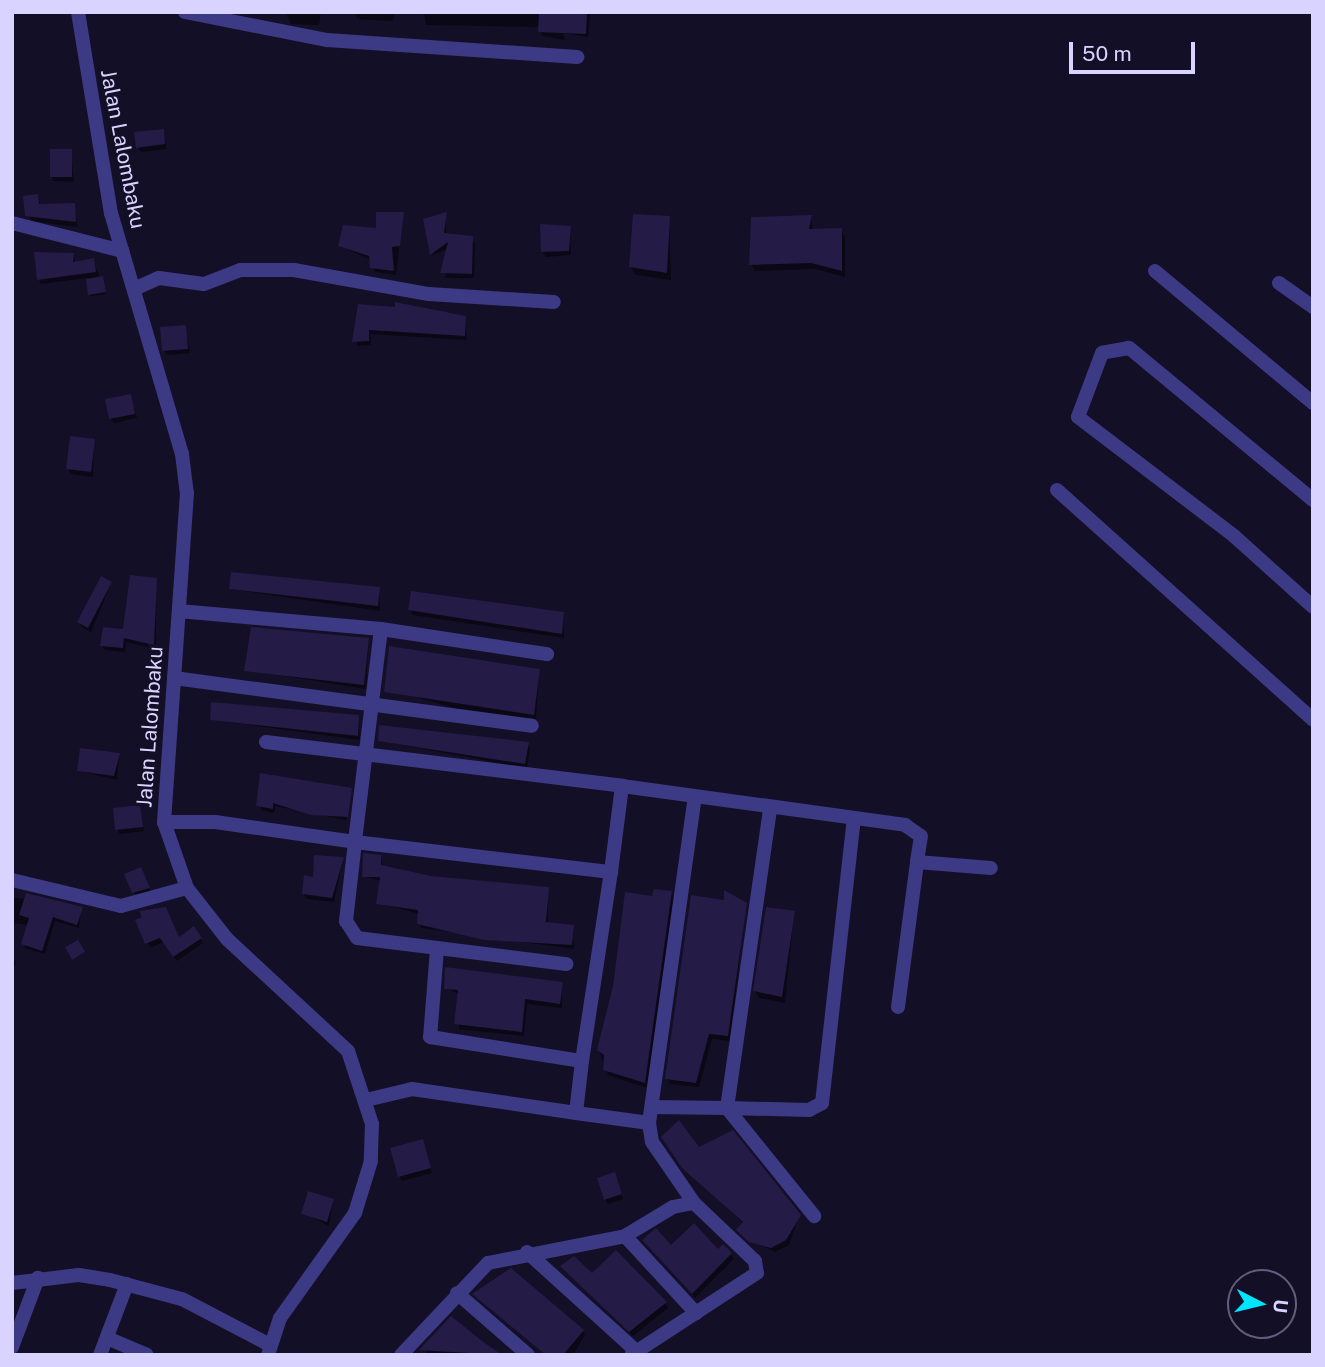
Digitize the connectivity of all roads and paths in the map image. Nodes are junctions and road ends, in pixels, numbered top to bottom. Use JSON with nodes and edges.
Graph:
{"nodes":[{"id":1,"x":78,"y":12,"type":"edge"},
{"id":2,"x":185,"y":12,"type":"edge"},
{"id":3,"x":577,"y":57,"type":"dead end"},
{"id":4,"x":12,"y":223,"type":"edge"},
{"id":5,"x":123,"y":251,"type":"junction"},
{"id":6,"x":1155,"y":271,"type":"dead end"},
{"id":7,"x":1279,"y":283,"type":"dead end"},
{"id":8,"x":134,"y":289,"type":"junction"},
{"id":9,"x":554,"y":302,"type":"dead end"},
{"id":10,"x":1313,"y":307,"type":"edge"},
{"id":11,"x":1313,"y":403,"type":"edge"},
{"id":12,"x":1057,"y":491,"type":"dead end"},
{"id":13,"x":1313,"y":500,"type":"edge"},
{"id":14,"x":1313,"y":607,"type":"edge"},
{"id":15,"x":179,"y":611,"type":"junction"},
{"id":16,"x":381,"y":629,"type":"junction"},
{"id":17,"x":547,"y":653,"type":"dead end"},
{"id":18,"x":174,"y":678,"type":"junction"},
{"id":19,"x":373,"y":705,"type":"junction"},
{"id":20,"x":1313,"y":720,"type":"edge"},
{"id":21,"x":532,"y":726,"type":"dead end"},
{"id":22,"x":265,"y":742,"type":"dead end"},
{"id":23,"x":367,"y":753,"type":"junction"},
{"id":24,"x":622,"y":786,"type":"junction"},
{"id":25,"x":695,"y":797,"type":"junction"},
{"id":26,"x":770,"y":809,"type":"junction"},
{"id":27,"x":854,"y":819,"type":"junction"},
{"id":28,"x":164,"y":822,"type":"junction"},
{"id":29,"x":355,"y":842,"type":"junction"},
{"id":30,"x":917,"y":862,"type":"junction"},
{"id":31,"x":991,"y":868,"type":"dead end"},
{"id":32,"x":611,"y":872,"type":"junction"},
{"id":33,"x":12,"y":880,"type":"edge"},
{"id":34,"x":187,"y":888,"type":"junction"},
{"id":35,"x":437,"y":948,"type":"junction"},
{"id":36,"x":566,"y":964,"type":"dead end"},
{"id":37,"x":898,"y":1007,"type":"dead end"},
{"id":38,"x":582,"y":1061,"type":"junction"},
{"id":39,"x":366,"y":1100,"type":"junction"},
{"id":40,"x":652,"y":1107,"type":"junction"},
{"id":41,"x":727,"y":1108,"type":"junction"},
{"id":42,"x":576,"y":1113,"type":"junction"},
{"id":43,"x":649,"y":1123,"type":"junction"},
{"id":44,"x":694,"y":1203,"type":"junction"},
{"id":45,"x":814,"y":1216,"type":"dead end"},
{"id":46,"x":625,"y":1236,"type":"junction"},
{"id":47,"x":527,"y":1252,"type":"junction"},
{"id":48,"x":38,"y":1278,"type":"junction"},
{"id":49,"x":12,"y":1283,"type":"edge"},
{"id":50,"x":127,"y":1284,"type":"junction"},
{"id":51,"x":457,"y":1293,"type":"junction"},
{"id":52,"x":696,"y":1313,"type":"junction"},
{"id":53,"x":107,"y":1338,"type":"junction"},
{"id":54,"x":12,"y":1347,"type":"edge"},
{"id":55,"x":268,"y":1349,"type":"edge"},
{"id":56,"x":407,"y":1353,"type":"edge"},
{"id":57,"x":634,"y":1353,"type":"edge"},
{"id":58,"x":100,"y":1355,"type":"edge"},
{"id":59,"x":147,"y":1355,"type":"edge"},
{"id":60,"x":528,"y":1355,"type":"edge"}],
"edges":[{"from":1,"to":5,"type":"street","name":"Jalan Lalombaku"},
{"from":2,"to":3,"type":"street"},
{"from":4,"to":5,"type":"street"},
{"from":5,"to":8,"type":"street","name":"Jalan Lalombaku"},
{"from":6,"to":11,"type":"street"},
{"from":7,"to":10,"type":"street"},
{"from":8,"to":9,"type":"street"},
{"from":8,"to":15,"type":"street","name":"Jalan Lalombaku"},
{"from":12,"to":20,"type":"street"},
{"from":13,"to":14,"type":"street"},
{"from":15,"to":16,"type":"street"},
{"from":15,"to":18,"type":"street","name":"Jalan Lalombaku"},
{"from":16,"to":17,"type":"street"},
{"from":16,"to":19,"type":"street"},
{"from":18,"to":19,"type":"street"},
{"from":18,"to":28,"type":"street","name":"Jalan Lalombaku"},
{"from":19,"to":21,"type":"street"},
{"from":19,"to":23,"type":"street"},
{"from":22,"to":23,"type":"street"},
{"from":23,"to":24,"type":"street"},
{"from":23,"to":29,"type":"street"},
{"from":24,"to":25,"type":"street"},
{"from":24,"to":32,"type":"street"},
{"from":25,"to":26,"type":"street"},
{"from":25,"to":40,"type":"street"},
{"from":26,"to":27,"type":"street"},
{"from":26,"to":41,"type":"street"},
{"from":27,"to":30,"type":"street"},
{"from":27,"to":41,"type":"street"},
{"from":28,"to":29,"type":"street"},
{"from":28,"to":34,"type":"street","name":"Jalan Lalombaku"},
{"from":29,"to":32,"type":"street"},
{"from":29,"to":35,"type":"street"},
{"from":30,"to":31,"type":"street"},
{"from":30,"to":37,"type":"street"},
{"from":32,"to":38,"type":"street"},
{"from":33,"to":34,"type":"street"},
{"from":34,"to":39,"type":"street","name":"Jalan Lalombaku"},
{"from":35,"to":36,"type":"street"},
{"from":35,"to":38,"type":"street"},
{"from":38,"to":42,"type":"street"},
{"from":39,"to":42,"type":"street"},
{"from":39,"to":55,"type":"street","name":"Jalan Lalombaku"},
{"from":40,"to":41,"type":"street"},
{"from":40,"to":43,"type":"street"},
{"from":41,"to":45,"type":"street"},
{"from":42,"to":43,"type":"street"},
{"from":43,"to":44,"type":"street"},
{"from":44,"to":46,"type":"street"},
{"from":44,"to":52,"type":"street"},
{"from":46,"to":47,"type":"street"},
{"from":46,"to":52,"type":"street"},
{"from":47,"to":51,"type":"street"},
{"from":47,"to":57,"type":"street"},
{"from":48,"to":49,"type":"street"},
{"from":48,"to":50,"type":"street"},
{"from":48,"to":54,"type":"street"},
{"from":50,"to":53,"type":"street"},
{"from":50,"to":55,"type":"street"},
{"from":51,"to":56,"type":"street"},
{"from":51,"to":60,"type":"street"},
{"from":52,"to":57,"type":"street"},
{"from":53,"to":58,"type":"street"},
{"from":53,"to":59,"type":"street"}]}
